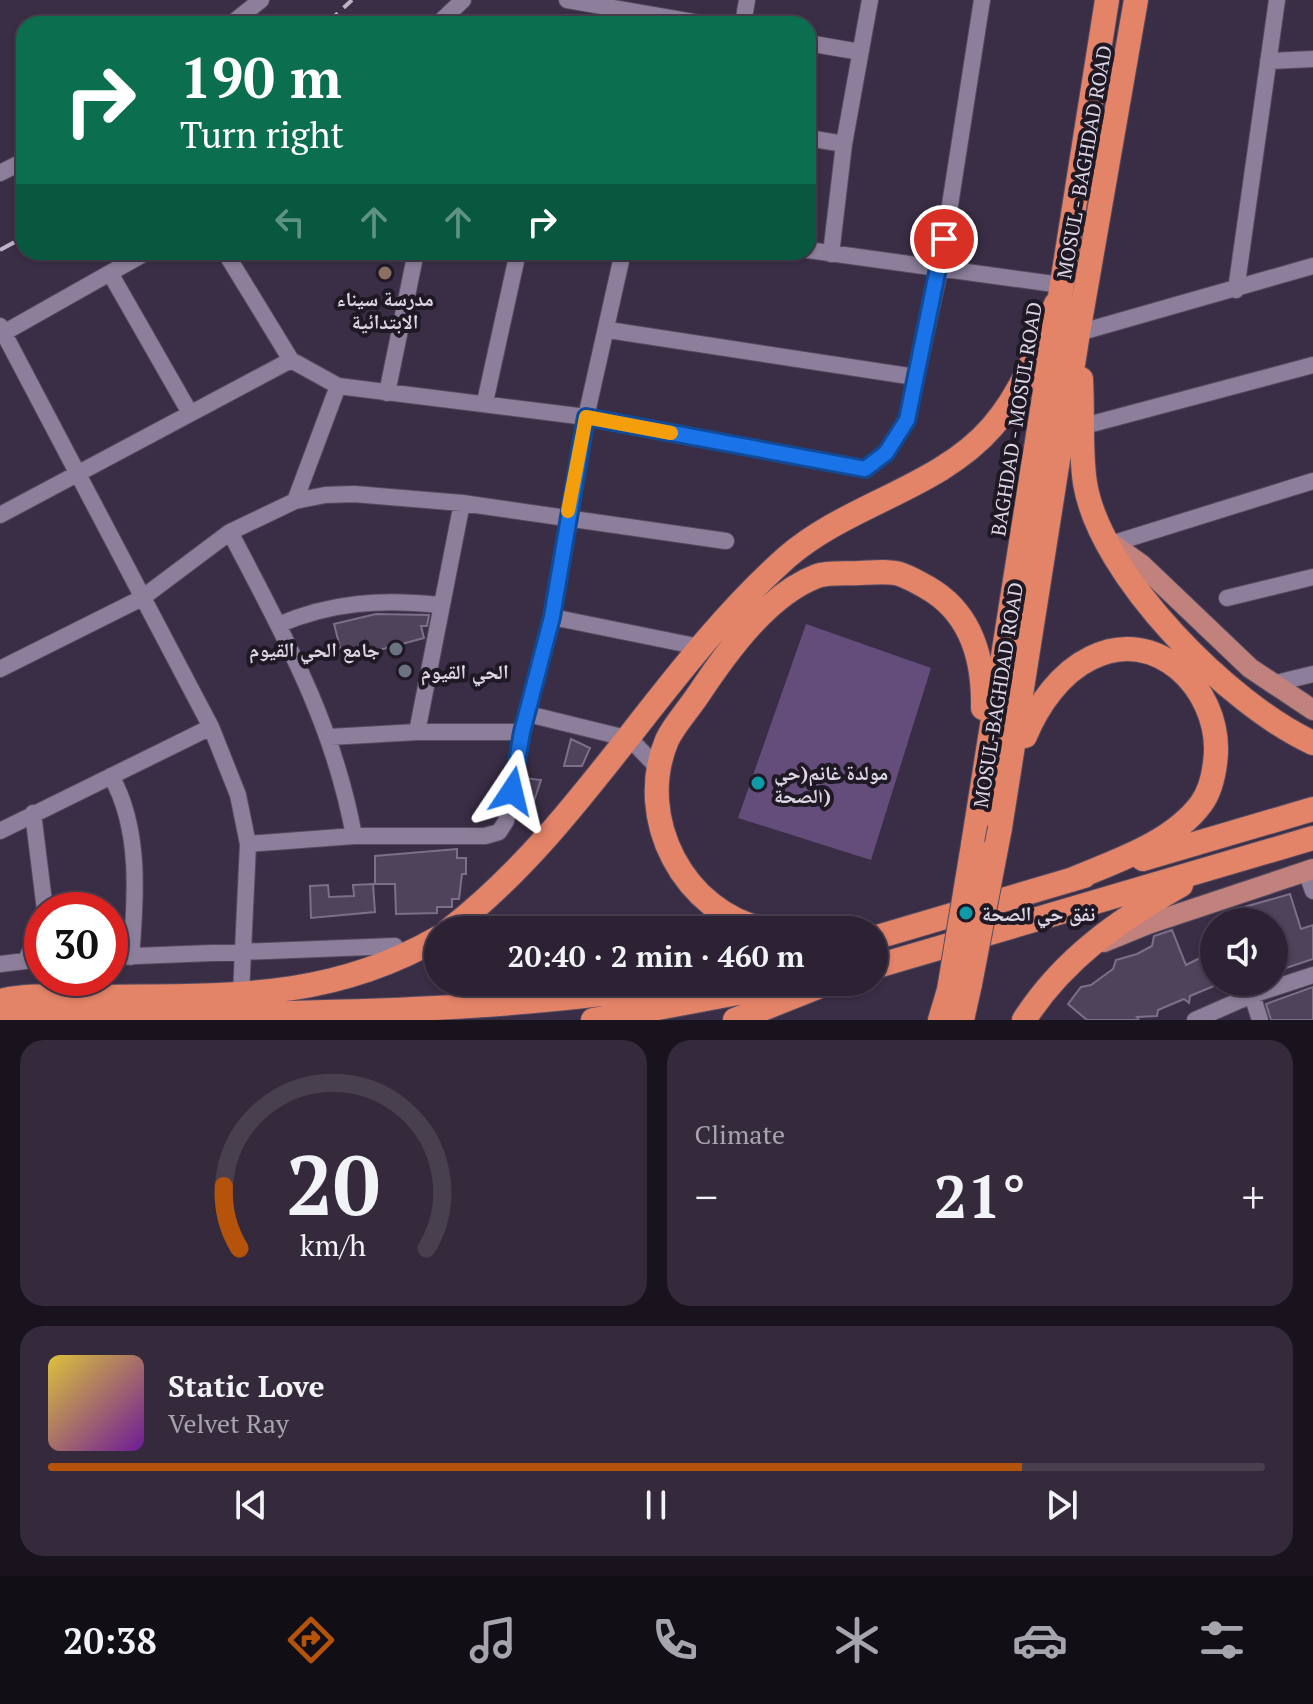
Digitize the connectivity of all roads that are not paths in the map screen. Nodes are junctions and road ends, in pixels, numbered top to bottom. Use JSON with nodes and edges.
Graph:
{"nodes":[{"id":1,"x":261,"y":0,"type":"edge"},
{"id":2,"x":463,"y":0,"type":"edge"},
{"id":3,"x":567,"y":0,"type":"edge"},
{"id":4,"x":870,"y":0,"type":"edge"},
{"id":5,"x":982,"y":0,"type":"edge"},
{"id":6,"x":1107,"y":0,"type":"edge"},
{"id":7,"x":1136,"y":0,"type":"edge"},
{"id":8,"x":1277,"y":0,"type":"edge"},
{"id":9,"x":241,"y":16,"type":"edge"},
{"id":10,"x":446,"y":16,"type":"edge"},
{"id":11,"x":659,"y":16,"type":"edge"},
{"id":12,"x":816,"y":44,"type":"edge"},
{"id":13,"x":860,"y":52,"type":"junction"},
{"id":14,"x":1313,"y":59,"type":"edge"},
{"id":15,"x":1268,"y":61,"type":"junction"},
{"id":16,"x":816,"y":139,"type":"edge"},
{"id":17,"x":844,"y":144,"type":"junction"},
{"id":18,"x":816,"y":251,"type":"edge"},
{"id":19,"x":831,"y":254,"type":"junction"},
{"id":20,"x":133,"y":260,"type":"edge"},
{"id":21,"x":230,"y":260,"type":"edge"},
{"id":22,"x":414,"y":260,"type":"edge"},
{"id":23,"x":516,"y":260,"type":"edge"},
{"id":24,"x":621,"y":260,"type":"edge"},
{"id":25,"x":1313,"y":266,"type":"edge"},
{"id":26,"x":940,"y":269,"type":"junction"},
{"id":27,"x":110,"y":273,"type":"junction"},
{"id":28,"x":1236,"y":290,"type":"junction"},
{"id":29,"x":1059,"y":294,"type":"junction"},
{"id":30,"x":608,"y":330,"type":"junction"},
{"id":31,"x":2,"y":331,"type":"edge"},
{"id":32,"x":1078,"y":333,"type":"junction"},
{"id":33,"x":291,"y":360,"type":"junction"},
{"id":34,"x":1313,"y":365,"type":"edge"},
{"id":35,"x":915,"y":377,"type":"junction"},
{"id":36,"x":338,"y":386,"type":"junction"},
{"id":37,"x":387,"y":393,"type":"junction"},
{"id":38,"x":485,"y":402,"type":"junction"},
{"id":39,"x":190,"y":413,"type":"junction"},
{"id":40,"x":586,"y":417,"type":"junction"},
{"id":41,"x":1084,"y":426,"type":"junction"},
{"id":42,"x":78,"y":473,"type":"junction"},
{"id":43,"x":1313,"y":481,"type":"edge"},
{"id":44,"x":295,"y":501,"type":"junction"},
{"id":45,"x":462,"y":503,"type":"junction"},
{"id":46,"x":0,"y":515,"type":"edge"},
{"id":47,"x":568,"y":516,"type":"junction"},
{"id":48,"x":230,"y":532,"type":"junction"},
{"id":49,"x":1107,"y":540,"type":"junction"},
{"id":50,"x":726,"y":541,"type":"dead end"},
{"id":51,"x":1313,"y":577,"type":"edge"},
{"id":52,"x":142,"y":598,"type":"junction"},
{"id":53,"x":1227,"y":598,"type":"dead end"},
{"id":54,"x":439,"y":605,"type":"junction"},
{"id":55,"x":552,"y":617,"type":"junction"},
{"id":56,"x":278,"y":625,"type":"junction"},
{"id":57,"x":700,"y":647,"type":"junction"},
{"id":58,"x":0,"y":669,"type":"edge"},
{"id":59,"x":1313,"y":674,"type":"edge"},
{"id":60,"x":1272,"y":684,"type":"junction"},
{"id":61,"x":1313,"y":710,"type":"edge"},
{"id":62,"x":528,"y":714,"type":"junction"},
{"id":63,"x":211,"y":727,"type":"junction"},
{"id":64,"x":417,"y":732,"type":"junction"},
{"id":65,"x":522,"y":732,"type":"junction"},
{"id":66,"x":330,"y":737,"type":"junction"},
{"id":67,"x":630,"y":739,"type":"junction"},
{"id":68,"x":1313,"y":743,"type":"edge"},
{"id":69,"x":1013,"y":763,"type":"junction"},
{"id":70,"x":659,"y":769,"type":"junction"},
{"id":71,"x":111,"y":776,"type":"junction"},
{"id":72,"x":981,"y":791,"type":"junction"},
{"id":73,"x":1313,"y":809,"type":"edge"},
{"id":74,"x":33,"y":813,"type":"junction"},
{"id":75,"x":0,"y":831,"type":"edge"},
{"id":76,"x":354,"y":836,"type":"junction"},
{"id":77,"x":1313,"y":838,"type":"edge"},
{"id":78,"x":248,"y":844,"type":"junction"},
{"id":79,"x":1215,"y":867,"type":"junction"},
{"id":80,"x":1310,"y":870,"type":"edge"},
{"id":81,"x":1071,"y":880,"type":"junction"},
{"id":82,"x":1313,"y":891,"type":"edge"},
{"id":83,"x":43,"y":892,"type":"edge"},
{"id":84,"x":465,"y":916,"type":"edge"},
{"id":85,"x":733,"y":916,"type":"edge"},
{"id":86,"x":928,"y":922,"type":"junction"},
{"id":87,"x":888,"y":928,"type":"edge"},
{"id":88,"x":888,"y":934,"type":"edge"},
{"id":89,"x":395,"y":946,"type":"dead end"},
{"id":90,"x":424,"y":946,"type":"edge"},
{"id":91,"x":243,"y":953,"type":"junction"},
{"id":92,"x":131,"y":957,"type":"joint"},
{"id":93,"x":1075,"y":957,"type":"junction"},
{"id":94,"x":24,"y":960,"type":"edge"},
{"id":95,"x":888,"y":962,"type":"edge"},
{"id":96,"x":0,"y":964,"type":"edge"},
{"id":97,"x":1313,"y":975,"type":"edge"},
{"id":98,"x":1288,"y":983,"type":"edge"},
{"id":99,"x":960,"y":987,"type":"junction"},
{"id":100,"x":241,"y":994,"type":"junction"},
{"id":101,"x":587,"y":996,"type":"edge"},
{"id":102,"x":722,"y":996,"type":"edge"},
{"id":103,"x":795,"y":996,"type":"edge"},
{"id":104,"x":1250,"y":996,"type":"edge"},
{"id":105,"x":1252,"y":996,"type":"edge"},
{"id":106,"x":0,"y":1001,"type":"edge"},
{"id":107,"x":265,"y":1002,"type":"junction"},
{"id":108,"x":0,"y":1019,"type":"edge"},
{"id":109,"x":593,"y":1020,"type":"edge"},
{"id":110,"x":735,"y":1020,"type":"edge"},
{"id":111,"x":940,"y":1020,"type":"edge"},
{"id":112,"x":962,"y":1020,"type":"edge"},
{"id":113,"x":1024,"y":1020,"type":"edge"},
{"id":114,"x":1195,"y":1020,"type":"edge"},
{"id":115,"x":1260,"y":1020,"type":"edge"}],
"edges":[{"from":1,"to":9,"type":"street"},
{"from":2,"to":10,"type":"street"},
{"from":3,"to":11,"type":"street"},
{"from":4,"to":13,"type":"street"},
{"from":5,"to":26,"type":"street"},
{"from":6,"to":29,"type":"highway","name":"BAGHDAD - MOSUL ROAD"},
{"from":7,"to":32,"type":"highway","name":"MOSUL - BAGHDAD ROAD"},
{"from":8,"to":15,"type":"street"},
{"from":12,"to":13,"type":"street"},
{"from":13,"to":17,"type":"street"},
{"from":14,"to":15,"type":"street"},
{"from":15,"to":28,"type":"street"},
{"from":16,"to":17,"type":"street"},
{"from":17,"to":19,"type":"street"},
{"from":18,"to":19,"type":"street"},
{"from":19,"to":26,"type":"street"},
{"from":20,"to":27,"type":"street"},
{"from":21,"to":33,"type":"street"},
{"from":22,"to":37,"type":"street"},
{"from":23,"to":38,"type":"street"},
{"from":24,"to":30,"type":"street"},
{"from":25,"to":28,"type":"street"},
{"from":26,"to":29,"type":"street"},
{"from":26,"to":35,"type":"street"},
{"from":27,"to":31,"type":"street"},
{"from":27,"to":39,"type":"street"},
{"from":28,"to":32,"type":"street"},
{"from":29,"to":57,"type":"highway"},
{"from":29,"to":72,"type":"highway","name":"BAGHDAD - MOSUL ROAD"},
{"from":30,"to":35,"type":"street"},
{"from":30,"to":40,"type":"street"},
{"from":31,"to":42,"type":"street"},
{"from":32,"to":41,"type":"highway"},
{"from":32,"to":69,"type":"highway","name":"MOSUL-BAGHDAD ROAD"},
{"from":33,"to":36,"type":"street"},
{"from":33,"to":39,"type":"street"},
{"from":34,"to":41,"type":"street"},
{"from":35,"to":40,"type":"street"},
{"from":36,"to":37,"type":"street"},
{"from":36,"to":44,"type":"street"},
{"from":37,"to":38,"type":"street"},
{"from":38,"to":40,"type":"street"},
{"from":39,"to":42,"type":"street"},
{"from":40,"to":47,"type":"street"},
{"from":41,"to":49,"type":"highway"},
{"from":42,"to":46,"type":"street"},
{"from":42,"to":52,"type":"street"},
{"from":43,"to":49,"type":"street"},
{"from":44,"to":45,"type":"street"},
{"from":44,"to":48,"type":"street"},
{"from":45,"to":47,"type":"street"},
{"from":45,"to":54,"type":"street"},
{"from":47,"to":50,"type":"street"},
{"from":47,"to":55,"type":"street"},
{"from":48,"to":52,"type":"street"},
{"from":48,"to":56,"type":"street"},
{"from":49,"to":60,"type":"main road"},
{"from":49,"to":68,"type":"highway"},
{"from":51,"to":53,"type":"street"},
{"from":52,"to":58,"type":"street"},
{"from":52,"to":63,"type":"street"},
{"from":54,"to":56,"type":"street"},
{"from":54,"to":64,"type":"street"},
{"from":55,"to":57,"type":"street"},
{"from":55,"to":62,"type":"street"},
{"from":56,"to":66,"type":"street"},
{"from":57,"to":67,"type":"highway"},
{"from":59,"to":60,"type":"street"},
{"from":60,"to":61,"type":"main road"},
{"from":62,"to":65,"type":"street"},
{"from":62,"to":67,"type":"street"},
{"from":63,"to":71,"type":"street"},
{"from":63,"to":78,"type":"street"},
{"from":64,"to":65,"type":"street"},
{"from":64,"to":66,"type":"street"},
{"from":65,"to":76,"type":"street"},
{"from":66,"to":76,"type":"street"},
{"from":67,"to":70,"type":"street"},
{"from":67,"to":84,"type":"highway"},
{"from":69,"to":81,"type":"highway"},
{"from":69,"to":99,"type":"highway","name":"MOSUL-BAGHDAD ROAD","bridge":true},
{"from":70,"to":72,"type":"highway"},
{"from":70,"to":85,"type":"highway"},
{"from":71,"to":74,"type":"street"},
{"from":71,"to":92,"type":"street"},
{"from":72,"to":99,"type":"highway","name":"BAGHDAD - MOSUL ROAD","bridge":true},
{"from":73,"to":81,"type":"highway"},
{"from":74,"to":75,"type":"street"},
{"from":74,"to":83,"type":"street"},
{"from":76,"to":78,"type":"street"},
{"from":77,"to":79,"type":"highway"},
{"from":78,"to":91,"type":"street"},
{"from":79,"to":93,"type":"highway"},
{"from":79,"to":95,"type":"highway"},
{"from":80,"to":82,"type":"street"},
{"from":80,"to":93,"type":"main road"},
{"from":81,"to":86,"type":"highway"},
{"from":86,"to":87,"type":"highway"},
{"from":86,"to":88,"type":"highway"},
{"from":89,"to":91,"type":"street"},
{"from":90,"to":107,"type":"highway"},
{"from":91,"to":92,"type":"street"},
{"from":91,"to":100,"type":"street"},
{"from":93,"to":113,"type":"highway"},
{"from":94,"to":96,"type":"street"},
{"from":97,"to":98,"type":"street"},
{"from":99,"to":111,"type":"highway"},
{"from":99,"to":112,"type":"highway"},
{"from":100,"to":106,"type":"highway"},
{"from":100,"to":107,"type":"highway"},
{"from":101,"to":107,"type":"highway"},
{"from":102,"to":109,"type":"highway"},
{"from":103,"to":110,"type":"highway"},
{"from":104,"to":114,"type":"street"},
{"from":105,"to":115,"type":"street"},
{"from":107,"to":108,"type":"highway"}]}
